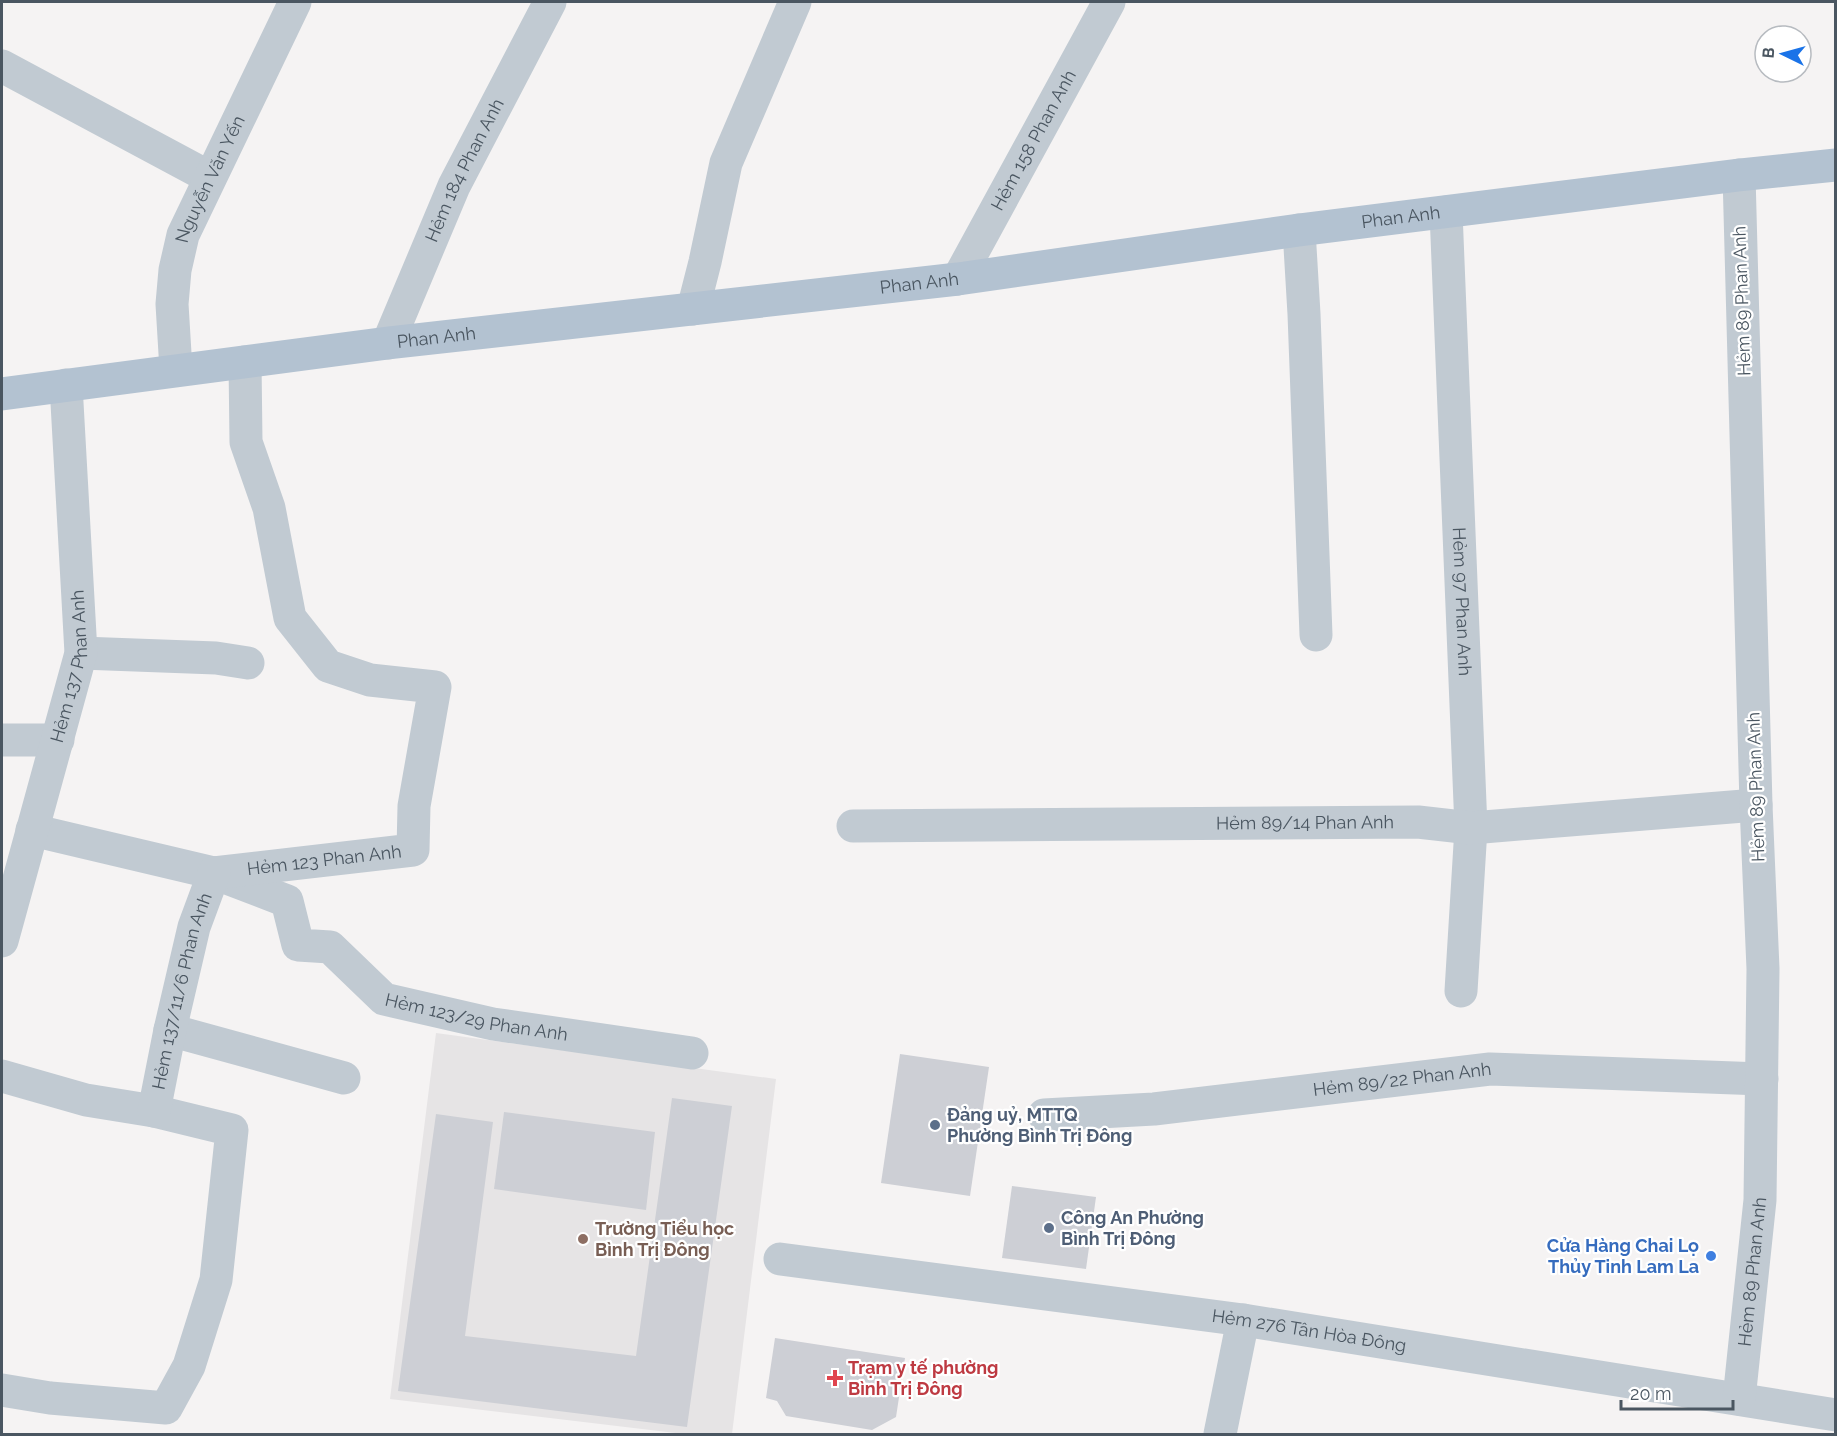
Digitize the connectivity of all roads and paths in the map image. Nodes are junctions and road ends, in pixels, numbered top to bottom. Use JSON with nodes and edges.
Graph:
{"nodes":[{"id":1,"x":295,"y":2,"type":"edge"},
{"id":2,"x":550,"y":2,"type":"edge"},
{"id":3,"x":795,"y":2,"type":"edge"},
{"id":4,"x":1109,"y":2,"type":"edge"},
{"id":5,"x":2,"y":66,"type":"edge"},
{"id":6,"x":1836,"y":165,"type":"edge"},
{"id":7,"x":1739,"y":175,"type":"junction"},
{"id":8,"x":210,"y":177,"type":"junction"},
{"id":9,"x":1446,"y":212,"type":"junction"},
{"id":10,"x":1299,"y":230,"type":"junction"},
{"id":11,"x":958,"y":279,"type":"junction"},
{"id":12,"x":693,"y":309,"type":"junction"},
{"id":13,"x":388,"y":343,"type":"junction"},
{"id":14,"x":245,"y":362,"type":"junction"},
{"id":15,"x":176,"y":370,"type":"junction"},
{"id":16,"x":66,"y":385,"type":"junction"},
{"id":17,"x":2,"y":394,"type":"edge"},
{"id":18,"x":1316,"y":635,"type":"dead end"},
{"id":19,"x":81,"y":653,"type":"junction"},
{"id":20,"x":248,"y":663,"type":"dead end"},
{"id":21,"x":2,"y":740,"type":"edge"},
{"id":22,"x":58,"y":740,"type":"junction"},
{"id":23,"x":1756,"y":805,"type":"junction"},
{"id":24,"x":853,"y":826,"type":"dead end"},
{"id":25,"x":1471,"y":828,"type":"junction"},
{"id":26,"x":32,"y":830,"type":"junction"},
{"id":27,"x":12,"y":866,"type":"edge"},
{"id":28,"x":214,"y":873,"type":"junction"},
{"id":29,"x":2,"y":941,"type":"edge"},
{"id":30,"x":1461,"y":991,"type":"dead end"},
{"id":31,"x":170,"y":1030,"type":"junction"},
{"id":32,"x":692,"y":1053,"type":"dead end"},
{"id":33,"x":2,"y":1076,"type":"edge"},
{"id":34,"x":344,"y":1078,"type":"dead end"},
{"id":35,"x":1762,"y":1079,"type":"junction"},
{"id":36,"x":154,"y":1111,"type":"junction"},
{"id":37,"x":1044,"y":1116,"type":"dead end"},
{"id":38,"x":780,"y":1259,"type":"dead end"},
{"id":39,"x":1243,"y":1320,"type":"junction"},
{"id":40,"x":2,"y":1390,"type":"edge"},
{"id":41,"x":1739,"y":1399,"type":"junction"},
{"id":42,"x":1836,"y":1415,"type":"edge"},
{"id":43,"x":1220,"y":1434,"type":"edge"}],
"edges":[{"from":1,"to":8,"type":"street","name":"Nguyễn Văn Yến"},
{"from":2,"to":13,"type":"street","name":"Hẻm 184 Phan Anh"},
{"from":3,"to":12,"type":"street"},
{"from":4,"to":11,"type":"street","name":"Hẻm 158 Phan Anh"},
{"from":5,"to":8,"type":"street"},
{"from":6,"to":7,"type":"main road","name":"Phan Anh"},
{"from":7,"to":9,"type":"main road","name":"Phan Anh"},
{"from":7,"to":23,"type":"street","name":"Hẻm 89 Phan Anh"},
{"from":8,"to":15,"type":"street","name":"Nguyễn Văn Yến"},
{"from":9,"to":10,"type":"main road","name":"Phan Anh"},
{"from":9,"to":25,"type":"street","name":"Hẻm 97 Phan Anh"},
{"from":10,"to":11,"type":"main road","name":"Phan Anh"},
{"from":10,"to":18,"type":"street"},
{"from":11,"to":12,"type":"main road","name":"Phan Anh"},
{"from":12,"to":13,"type":"main road","name":"Phan Anh"},
{"from":13,"to":14,"type":"main road","name":"Phan Anh"},
{"from":14,"to":15,"type":"main road","name":"Phan Anh"},
{"from":14,"to":28,"type":"street","name":"Hẻm 123 Phan Anh"},
{"from":15,"to":16,"type":"main road","name":"Phan Anh"},
{"from":16,"to":17,"type":"main road","name":"Phan Anh"},
{"from":16,"to":19,"type":"street","name":"Hẻm 137 Phan Anh"},
{"from":19,"to":20,"type":"street"},
{"from":19,"to":22,"type":"street","name":"Hẻm 137 Phan Anh"},
{"from":21,"to":22,"type":"street"},
{"from":22,"to":26,"type":"street","name":"Hẻm 137 Phan Anh"},
{"from":23,"to":25,"type":"street","name":"Hẻm 89/14 Phan Anh"},
{"from":23,"to":35,"type":"street","name":"Hẻm 89 Phan Anh"},
{"from":24,"to":25,"type":"street","name":"Hẻm 89/14 Phan Anh"},
{"from":25,"to":30,"type":"street","name":"Hẻm 97 Phan Anh"},
{"from":26,"to":27,"type":"street","name":"Hẻm 137 Phan Anh"},
{"from":26,"to":28,"type":"street"},
{"from":27,"to":29,"type":"street","name":"Hẻm 137 Phan Anh"},
{"from":28,"to":31,"type":"street","name":"Hẻm 137/11/6 Phan Anh"},
{"from":28,"to":32,"type":"street","name":"Hẻm 123/29 Phan Anh"},
{"from":31,"to":34,"type":"street"},
{"from":31,"to":36,"type":"street","name":"Hẻm 137/11/6 Phan Anh"},
{"from":33,"to":36,"type":"street"},
{"from":35,"to":37,"type":"street","name":"Hẻm 89/22 Phan Anh"},
{"from":35,"to":41,"type":"street","name":"Hẻm 89 Phan Anh"},
{"from":36,"to":40,"type":"street"},
{"from":38,"to":39,"type":"street","name":"Hẻm 276 Tân Hòa Đông"},
{"from":39,"to":41,"type":"street","name":"Hẻm 276 Tân Hòa Đông"},
{"from":39,"to":43,"type":"street"},
{"from":41,"to":42,"type":"street","name":"Hẻm 276 Tân Hòa Đông"}]}
